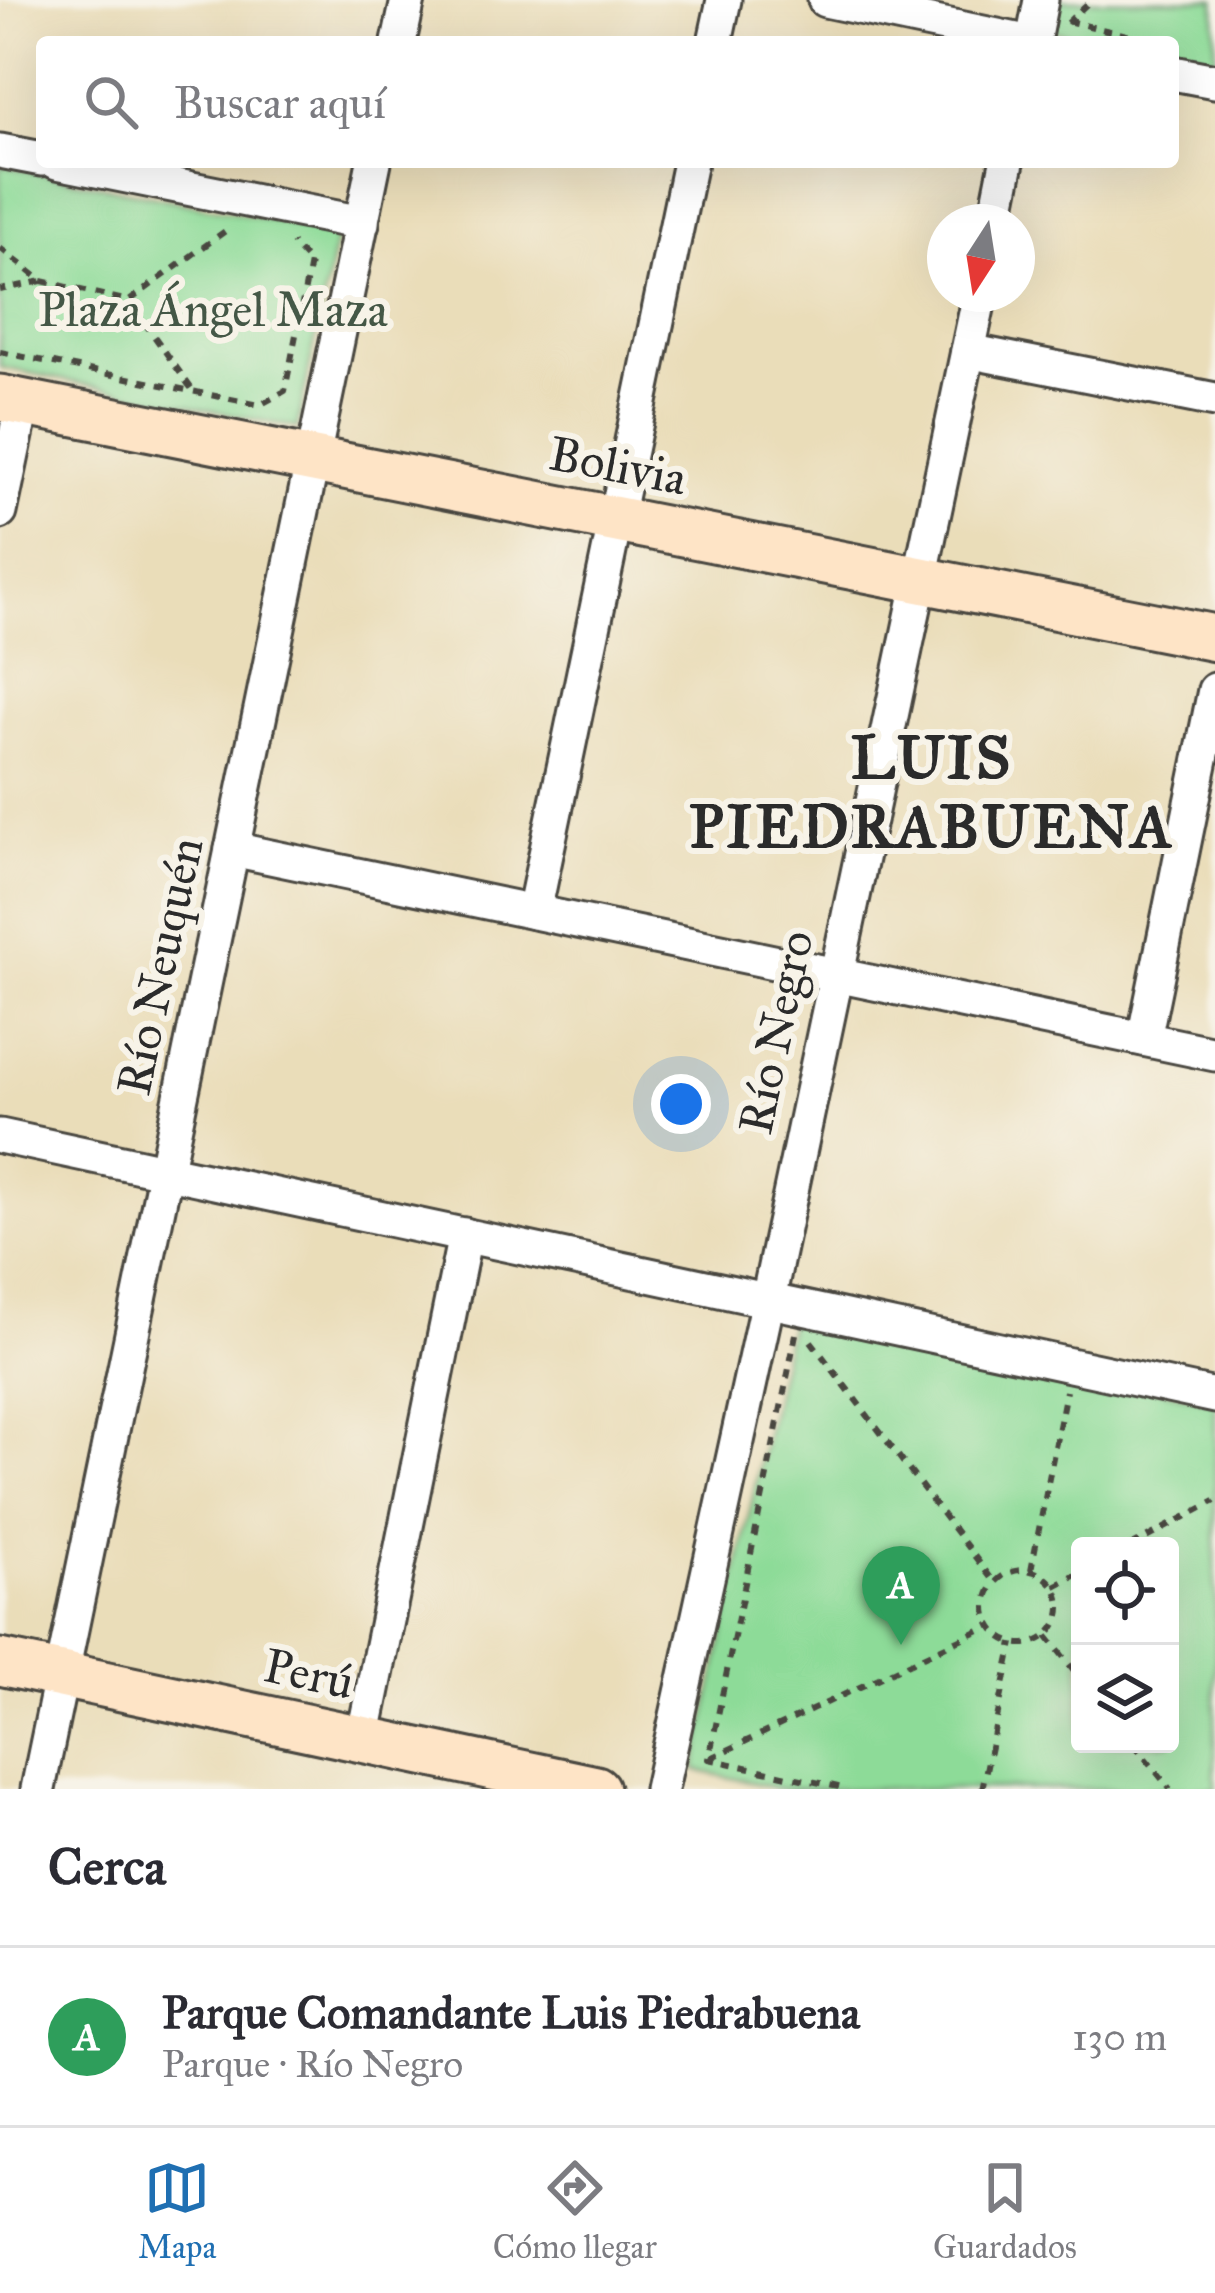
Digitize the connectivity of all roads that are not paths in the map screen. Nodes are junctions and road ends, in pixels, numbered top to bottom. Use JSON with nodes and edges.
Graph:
{"nodes":[{"id":1,"x":408,"y":0,"type":"edge"},
{"id":2,"x":724,"y":0,"type":"edge"},
{"id":3,"x":825,"y":0,"type":"edge"},
{"id":4,"x":1041,"y":0,"type":"edge"},
{"id":5,"x":400,"y":36,"type":"edge"},
{"id":6,"x":716,"y":36,"type":"edge"},
{"id":7,"x":1000,"y":36,"type":"edge"},
{"id":8,"x":1031,"y":36,"type":"edge"},
{"id":9,"x":1179,"y":74,"type":"edge"},
{"id":10,"x":1215,"y":81,"type":"edge"},
{"id":11,"x":0,"y":151,"type":"edge"},
{"id":12,"x":36,"y":158,"type":"edge"},
{"id":13,"x":87,"y":168,"type":"edge"},
{"id":14,"x":373,"y":168,"type":"edge"},
{"id":15,"x":689,"y":168,"type":"edge"},
{"id":16,"x":1006,"y":168,"type":"edge"},
{"id":17,"x":999,"y":204,"type":"edge"},
{"id":18,"x":362,"y":223,"type":"junction"},
{"id":19,"x":976,"y":312,"type":"edge"},
{"id":20,"x":968,"y":351,"type":"junction"},
{"id":21,"x":12,"y":400,"type":"edge"},
{"id":22,"x":1215,"y":400,"type":"edge"},
{"id":23,"x":312,"y":460,"type":"junction"},
{"id":24,"x":0,"y":512,"type":"edge"},
{"id":25,"x":616,"y":519,"type":"junction"},
{"id":26,"x":920,"y":580,"type":"junction"},
{"id":27,"x":1215,"y":638,"type":"edge"},
{"id":28,"x":1215,"y":690,"type":"edge"},
{"id":29,"x":232,"y":849,"type":"junction"},
{"id":30,"x":534,"y":912,"type":"junction"},
{"id":31,"x":836,"y":974,"type":"junction"},
{"id":32,"x":1144,"y":1039,"type":"junction"},
{"id":33,"x":1215,"y":1054,"type":"edge"},
{"id":34,"x":0,"y":1136,"type":"edge"},
{"id":35,"x":165,"y":1171,"type":"junction"},
{"id":36,"x":465,"y":1235,"type":"junction"},
{"id":37,"x":768,"y":1300,"type":"junction"},
{"id":38,"x":1215,"y":1396,"type":"edge"},
{"id":39,"x":0,"y":1662,"type":"edge"},
{"id":40,"x":61,"y":1675,"type":"junction"},
{"id":41,"x":363,"y":1739,"type":"junction"},
{"id":42,"x":38,"y":1789,"type":"edge"},
{"id":43,"x":596,"y":1789,"type":"edge"},
{"id":44,"x":661,"y":1789,"type":"edge"}],
"edges":[{"from":1,"to":5,"type":"street"},
{"from":2,"to":6,"type":"street"},
{"from":3,"to":7,"type":"street"},
{"from":4,"to":8,"type":"street"},
{"from":9,"to":10,"type":"street"},
{"from":11,"to":12,"type":"street"},
{"from":13,"to":18,"type":"street"},
{"from":14,"to":18,"type":"street","name":"Río Neuquén"},
{"from":15,"to":25,"type":"street"},
{"from":16,"to":17,"type":"street"},
{"from":18,"to":23,"type":"street","name":"Río Neuquén"},
{"from":19,"to":20,"type":"street","name":"Río Negro"},
{"from":20,"to":22,"type":"street"},
{"from":20,"to":26,"type":"street","name":"Río Negro"},
{"from":21,"to":23,"type":"street","name":"Bolivia"},
{"from":21,"to":24,"type":"street"},
{"from":23,"to":25,"type":"street","name":"Bolivia"},
{"from":23,"to":29,"type":"street","name":"Río Neuquén"},
{"from":25,"to":26,"type":"street","name":"Bolivia"},
{"from":25,"to":30,"type":"street"},
{"from":26,"to":27,"type":"street","name":"Bolivia"},
{"from":26,"to":31,"type":"street","name":"Río Negro"},
{"from":28,"to":32,"type":"street"},
{"from":29,"to":30,"type":"street"},
{"from":29,"to":35,"type":"street","name":"Río Neuquén"},
{"from":30,"to":31,"type":"street"},
{"from":31,"to":32,"type":"street"},
{"from":31,"to":37,"type":"street","name":"Río Negro"},
{"from":32,"to":33,"type":"street"},
{"from":34,"to":35,"type":"street"},
{"from":35,"to":36,"type":"street"},
{"from":35,"to":40,"type":"street","name":"Río Neuquén"},
{"from":36,"to":37,"type":"street"},
{"from":36,"to":41,"type":"street"},
{"from":37,"to":38,"type":"street"},
{"from":37,"to":44,"type":"street","name":"Río Negro"},
{"from":39,"to":40,"type":"street","name":"Perú"},
{"from":40,"to":41,"type":"street","name":"Perú"},
{"from":40,"to":42,"type":"street","name":"Río Neuquén"},
{"from":41,"to":43,"type":"street","name":"Perú"}]}
